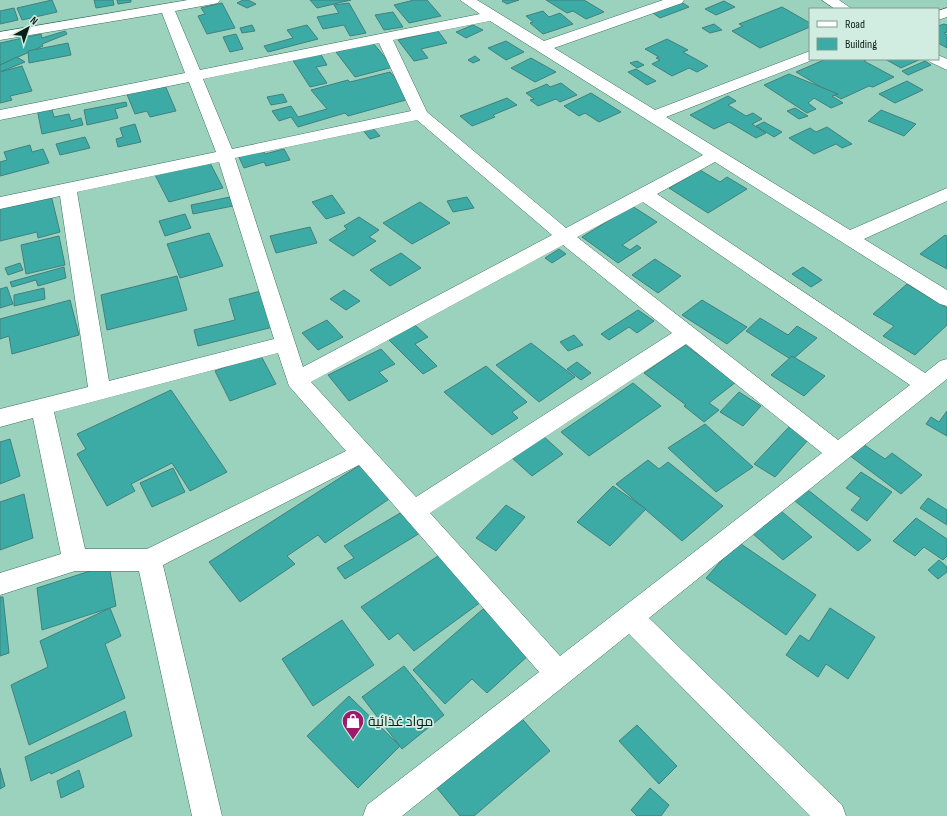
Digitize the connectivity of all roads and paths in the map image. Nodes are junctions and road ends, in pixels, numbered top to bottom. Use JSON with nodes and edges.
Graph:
{"nodes":[{"id":1,"x":213,"y":0,"type":"edge"},
{"id":2,"x":467,"y":0,"type":"edge"},
{"id":3,"x":677,"y":0,"type":"edge"},
{"id":4,"x":829,"y":0,"type":"edge"},
{"id":5,"x":168,"y":8,"type":"junction"},
{"id":6,"x":843,"y":8,"type":"edge"},
{"id":7,"x":492,"y":16,"type":"junction"},
{"id":8,"x":0,"y":36,"type":"edge"},
{"id":9,"x":384,"y":38,"type":"junction"},
{"id":10,"x":542,"y":47,"type":"junction"},
{"id":11,"x":809,"y":56,"type":"edge"},
{"id":12,"x":937,"y":60,"type":"edge"},
{"id":13,"x":947,"y":66,"type":"edge"},
{"id":14,"x":195,"y":76,"type":"junction"},
{"id":15,"x":420,"y":114,"type":"junction"},
{"id":16,"x":0,"y":115,"type":"edge"},
{"id":17,"x":654,"y":116,"type":"junction"},
{"id":18,"x":716,"y":155,"type":"junction"},
{"id":19,"x":226,"y":156,"type":"junction"},
{"id":20,"x":68,"y":189,"type":"junction"},
{"id":21,"x":644,"y":194,"type":"junction"},
{"id":22,"x":947,"y":194,"type":"edge"},
{"id":23,"x":0,"y":203,"type":"edge"},
{"id":24,"x":564,"y":237,"type":"junction"},
{"id":25,"x":849,"y":238,"type":"junction"},
{"id":26,"x":947,"y":300,"type":"edge"},
{"id":27,"x":687,"y":333,"type":"junction"},
{"id":28,"x":286,"y":343,"type":"junction"},
{"id":29,"x":947,"y":367,"type":"edge"},
{"id":30,"x":297,"y":380,"type":"junction"},
{"id":31,"x":925,"y":384,"type":"junction"},
{"id":32,"x":100,"y":392,"type":"junction"},
{"id":33,"x":42,"y":407,"type":"junction"},
{"id":34,"x":0,"y":418,"type":"edge"},
{"id":35,"x":362,"y":453,"type":"junction"},
{"id":36,"x":838,"y":453,"type":"junction"},
{"id":37,"x":414,"y":511,"type":"junction"},
{"id":38,"x":75,"y":560,"type":"junction"},
{"id":39,"x":149,"y":560,"type":"junction"},
{"id":40,"x":0,"y":584,"type":"edge"},
{"id":41,"x":630,"y":616,"type":"junction"},
{"id":42,"x":558,"y":674,"type":"junction"},
{"id":43,"x":207,"y":816,"type":"edge"},
{"id":44,"x":378,"y":816,"type":"edge"},
{"id":45,"x":831,"y":816,"type":"edge"}],
"edges":[{"from":1,"to":5,"type":"street"},
{"from":2,"to":7,"type":"street"},
{"from":3,"to":10,"type":"street"},
{"from":4,"to":6,"type":"street"},
{"from":5,"to":8,"type":"street"},
{"from":5,"to":14,"type":"street"},
{"from":7,"to":9,"type":"street"},
{"from":7,"to":10,"type":"street"},
{"from":9,"to":14,"type":"street"},
{"from":9,"to":15,"type":"street"},
{"from":10,"to":17,"type":"street"},
{"from":11,"to":17,"type":"street"},
{"from":12,"to":13,"type":"street"},
{"from":14,"to":16,"type":"street"},
{"from":14,"to":19,"type":"street"},
{"from":15,"to":19,"type":"street"},
{"from":15,"to":24,"type":"street"},
{"from":17,"to":18,"type":"street"},
{"from":18,"to":21,"type":"street"},
{"from":18,"to":25,"type":"street"},
{"from":19,"to":20,"type":"street"},
{"from":19,"to":28,"type":"street"},
{"from":20,"to":23,"type":"street"},
{"from":20,"to":32,"type":"street"},
{"from":21,"to":24,"type":"street"},
{"from":21,"to":31,"type":"street"},
{"from":22,"to":25,"type":"street"},
{"from":24,"to":27,"type":"street"},
{"from":24,"to":30,"type":"street"},
{"from":25,"to":26,"type":"street"},
{"from":27,"to":36,"type":"street"},
{"from":27,"to":37,"type":"street"},
{"from":28,"to":30,"type":"street"},
{"from":28,"to":32,"type":"street"},
{"from":29,"to":31,"type":"street"},
{"from":30,"to":35,"type":"street"},
{"from":31,"to":36,"type":"street"},
{"from":32,"to":33,"type":"street"},
{"from":33,"to":34,"type":"street"},
{"from":33,"to":38,"type":"street"},
{"from":35,"to":37,"type":"street"},
{"from":35,"to":39,"type":"street"},
{"from":36,"to":41,"type":"street"},
{"from":37,"to":42,"type":"street"},
{"from":38,"to":39,"type":"street"},
{"from":38,"to":40,"type":"street"},
{"from":39,"to":43,"type":"street"},
{"from":41,"to":42,"type":"street"},
{"from":41,"to":45,"type":"street"},
{"from":42,"to":44,"type":"street"}]}
